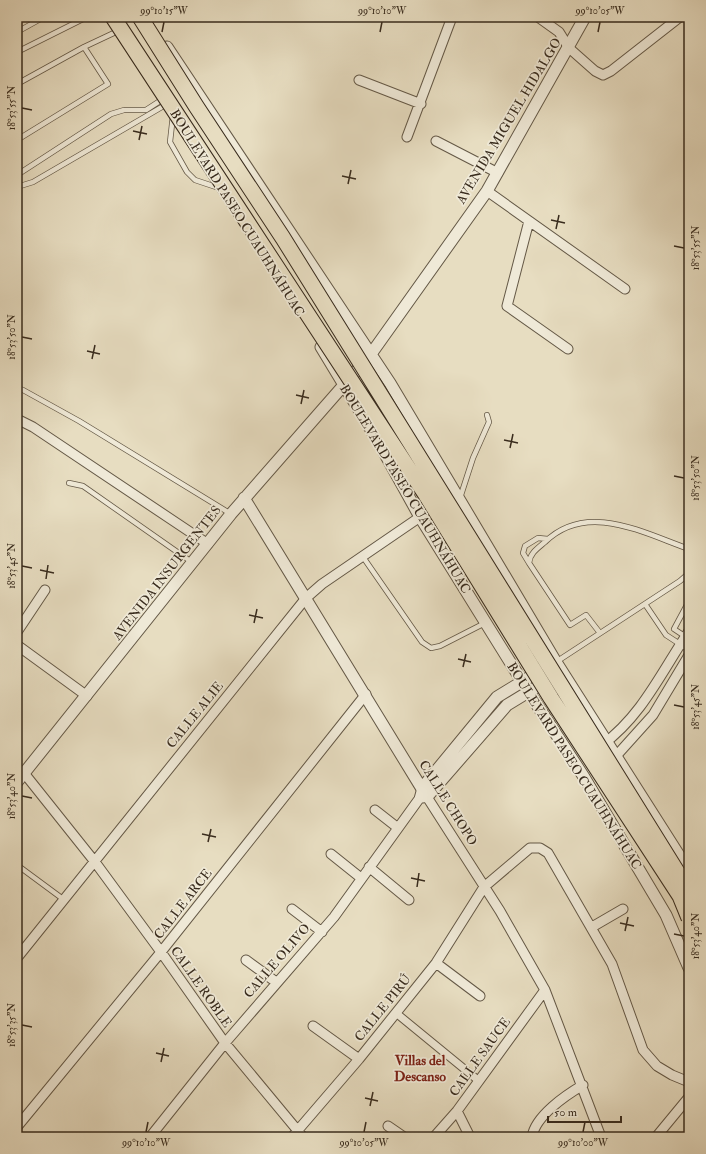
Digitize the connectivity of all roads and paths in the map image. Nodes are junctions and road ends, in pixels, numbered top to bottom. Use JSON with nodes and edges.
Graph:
{"nodes":[{"id":1,"x":44,"y":17,"type":"edge"},
{"id":2,"x":87,"y":17,"type":"edge"},
{"id":3,"x":109,"y":17,"type":"edge"},
{"id":4,"x":140,"y":17,"type":"edge"},
{"id":5,"x":148,"y":17,"type":"edge"},
{"id":6,"x":452,"y":17,"type":"edge"},
{"id":7,"x":538,"y":17,"type":"edge"},
{"id":8,"x":585,"y":17,"type":"edge"},
{"id":9,"x":680,"y":17,"type":"edge"},
{"id":10,"x":116,"y":24,"type":"edge"},
{"id":11,"x":17,"y":32,"type":"edge"},
{"id":12,"x":84,"y":46,"type":"junction"},
{"id":13,"x":569,"y":48,"type":"junction"},
{"id":14,"x":17,"y":52,"type":"edge"},
{"id":15,"x":359,"y":80,"type":"dead end"},
{"id":16,"x":17,"y":84,"type":"edge"},
{"id":17,"x":169,"y":104,"type":"junction"},
{"id":18,"x":421,"y":104,"type":"junction"},
{"id":19,"x":407,"y":137,"type":"dead end"},
{"id":20,"x":17,"y":140,"type":"edge"},
{"id":21,"x":436,"y":141,"type":"dead end"},
{"id":22,"x":498,"y":173,"type":"junction"},
{"id":23,"x":17,"y":175,"type":"edge"},
{"id":24,"x":17,"y":188,"type":"edge"},
{"id":25,"x":223,"y":189,"type":"junction"},
{"id":26,"x":487,"y":191,"type":"junction"},
{"id":27,"x":529,"y":221,"type":"junction"},
{"id":28,"x":625,"y":289,"type":"dead end"},
{"id":29,"x":356,"y":334,"type":"junction"},
{"id":30,"x":343,"y":342,"type":"junction"},
{"id":31,"x":568,"y":349,"type":"dead end"},
{"id":32,"x":325,"y":353,"type":"junction"},
{"id":33,"x":371,"y":354,"type":"junction"},
{"id":34,"x":344,"y":386,"type":"junction"},
{"id":35,"x":17,"y":388,"type":"edge"},
{"id":36,"x":487,"y":415,"type":"dead end"},
{"id":37,"x":17,"y":419,"type":"edge"},
{"id":38,"x":413,"y":423,"type":"junction"},
{"id":39,"x":379,"y":443,"type":"junction"},
{"id":40,"x":69,"y":483,"type":"dead end"},
{"id":41,"x":244,"y":498,"type":"junction"},
{"id":42,"x":460,"y":500,"type":"junction"},
{"id":43,"x":231,"y":514,"type":"junction"},
{"id":44,"x":420,"y":517,"type":"junction"},
{"id":45,"x":548,"y":539,"type":"junction"},
{"id":46,"x":208,"y":544,"type":"junction"},
{"id":47,"x":689,"y":549,"type":"edge"},
{"id":48,"x":363,"y":557,"type":"junction"},
{"id":49,"x":193,"y":563,"type":"junction"},
{"id":50,"x":529,"y":563,"type":"junction"},
{"id":51,"x":689,"y":573,"type":"edge"},
{"id":52,"x":45,"y":590,"type":"dead end"},
{"id":53,"x":306,"y":598,"type":"junction"},
{"id":54,"x":689,"y":600,"type":"edge"},
{"id":55,"x":645,"y":604,"type":"junction"},
{"id":56,"x":485,"y":623,"type":"junction"},
{"id":57,"x":17,"y":632,"type":"edge"},
{"id":58,"x":600,"y":633,"type":"junction"},
{"id":59,"x":686,"y":638,"type":"edge"},
{"id":60,"x":17,"y":645,"type":"edge"},
{"id":61,"x":689,"y":654,"type":"edge"},
{"id":62,"x":556,"y":662,"type":"junction"},
{"id":63,"x":562,"y":672,"type":"junction"},
{"id":64,"x":522,"y":682,"type":"junction"},
{"id":65,"x":528,"y":691,"type":"junction"},
{"id":66,"x":366,"y":694,"type":"junction"},
{"id":67,"x":87,"y":696,"type":"junction"},
{"id":68,"x":608,"y":742,"type":"junction"},
{"id":69,"x":617,"y":755,"type":"junction"},
{"id":70,"x":576,"y":765,"type":"junction"},
{"id":71,"x":19,"y":775,"type":"edge"},
{"id":72,"x":584,"y":777,"type":"junction"},
{"id":73,"x":423,"y":794,"type":"junction"},
{"id":74,"x":375,"y":810,"type":"dead end"},
{"id":75,"x":398,"y":828,"type":"junction"},
{"id":76,"x":331,"y":854,"type":"dead end"},
{"id":77,"x":94,"y":862,"type":"junction"},
{"id":78,"x":17,"y":865,"type":"edge"},
{"id":79,"x":368,"y":867,"type":"junction"},
{"id":80,"x":689,"y":871,"type":"edge"},
{"id":81,"x":361,"y":878,"type":"junction"},
{"id":82,"x":484,"y":887,"type":"junction"},
{"id":83,"x":689,"y":891,"type":"edge"},
{"id":84,"x":64,"y":899,"type":"junction"},
{"id":85,"x":410,"y":900,"type":"dead end"},
{"id":86,"x":292,"y":909,"type":"dead end"},
{"id":87,"x":623,"y":909,"type":"dead end"},
{"id":88,"x":689,"y":918,"type":"edge"},
{"id":89,"x":592,"y":927,"type":"junction"},
{"id":90,"x":322,"y":932,"type":"junction"},
{"id":91,"x":161,"y":952,"type":"junction"},
{"id":92,"x":17,"y":958,"type":"edge"},
{"id":93,"x":246,"y":960,"type":"dead end"},
{"id":94,"x":436,"y":963,"type":"junction"},
{"id":95,"x":689,"y":968,"type":"edge"},
{"id":96,"x":276,"y":982,"type":"junction"},
{"id":97,"x":545,"y":990,"type":"junction"},
{"id":98,"x":480,"y":996,"type":"dead end"},
{"id":99,"x":396,"y":1013,"type":"junction"},
{"id":100,"x":313,"y":1026,"type":"dead end"},
{"id":101,"x":225,"y":1043,"type":"junction"},
{"id":102,"x":359,"y":1059,"type":"junction"},
{"id":103,"x":479,"y":1081,"type":"junction"},
{"id":104,"x":689,"y":1082,"type":"edge"},
{"id":105,"x":583,"y":1086,"type":"junction"},
{"id":106,"x":689,"y":1097,"type":"edge"},
{"id":107,"x":457,"y":1112,"type":"junction"},
{"id":108,"x":388,"y":1126,"type":"dead end"},
{"id":109,"x":17,"y":1127,"type":"edge"},
{"id":110,"x":298,"y":1135,"type":"edge"},
{"id":111,"x":150,"y":1137,"type":"edge"},
{"id":112,"x":404,"y":1137,"type":"edge"},
{"id":113,"x":434,"y":1137,"type":"edge"},
{"id":114,"x":470,"y":1137,"type":"edge"},
{"id":115,"x":532,"y":1137,"type":"edge"},
{"id":116,"x":601,"y":1137,"type":"edge"},
{"id":117,"x":656,"y":1137,"type":"edge"}],
"edges":[{"from":1,"to":11,"type":"lane"},
{"from":2,"to":14,"type":"lane"},
{"from":3,"to":10,"type":"street","name":"BOULEVARD PASEO CUAUHNÁHUAC"},
{"from":4,"to":83,"type":"main road","name":"BOULEVARD PASEO CUAUHNÁHUAC","bridge":true},
{"from":5,"to":29,"type":"street"},
{"from":6,"to":18,"type":"street"},
{"from":7,"to":13,"type":"street"},
{"from":8,"to":13,"type":"street","name":"AVENIDA MIGUEL HIDALGO"},
{"from":9,"to":13,"type":"street"},
{"from":10,"to":12,"type":"lane"},
{"from":10,"to":17,"type":"street","name":"BOULEVARD PASEO CUAUHNÁHUAC"},
{"from":10,"to":88,"type":"main road","name":"BOULEVARD PASEO CUAUHNÁHUAC","bridge":true},
{"from":12,"to":16,"type":"lane"},
{"from":12,"to":20,"type":"lane"},
{"from":13,"to":22,"type":"street","name":"AVENIDA MIGUEL HIDALGO"},
{"from":15,"to":18,"type":"street"},
{"from":17,"to":23,"type":"lane"},
{"from":17,"to":24,"type":"lane"},
{"from":17,"to":25,"type":"street","name":"BOULEVARD PASEO CUAUHNÁHUAC"},
{"from":17,"to":25,"type":"lane"},
{"from":18,"to":19,"type":"street"},
{"from":21,"to":22,"type":"street"},
{"from":22,"to":26,"type":"street","name":"AVENIDA MIGUEL HIDALGO"},
{"from":25,"to":32,"type":"street","name":"BOULEVARD PASEO CUAUHNÁHUAC"},
{"from":26,"to":27,"type":"street"},
{"from":26,"to":33,"type":"street","name":"AVENIDA MIGUEL HIDALGO"},
{"from":27,"to":28,"type":"street"},
{"from":27,"to":31,"type":"street"},
{"from":29,"to":30,"type":"street"},
{"from":29,"to":33,"type":"street"},
{"from":30,"to":32,"type":"street"},
{"from":30,"to":33,"type":"street"},
{"from":32,"to":34,"type":"street","name":"BOULEVARD PASEO CUAUHNÁHUAC"},
{"from":33,"to":34,"type":"street","name":"AVENIDA MIGUEL HIDALGO"},
{"from":33,"to":38,"type":"street"},
{"from":34,"to":39,"type":"street","name":"BOULEVARD PASEO CUAUHNÁHUAC"},
{"from":34,"to":41,"type":"street","name":"AVENIDA INSURGENTES"},
{"from":35,"to":43,"type":"lane"},
{"from":36,"to":42,"type":"lane"},
{"from":37,"to":46,"type":"street"},
{"from":38,"to":39,"type":"street"},
{"from":38,"to":42,"type":"street"},
{"from":39,"to":44,"type":"street","name":"BOULEVARD PASEO CUAUHNÁHUAC"},
{"from":40,"to":49,"type":"lane"},
{"from":41,"to":43,"type":"street","name":"AVENIDA INSURGENTES"},
{"from":41,"to":53,"type":"street","name":"CALLE CHOPO"},
{"from":42,"to":62,"type":"street"},
{"from":43,"to":46,"type":"street","name":"AVENIDA INSURGENTES"},
{"from":44,"to":48,"type":"street","name":"CALLE ALIE"},
{"from":44,"to":56,"type":"street","name":"BOULEVARD PASEO CUAUHNÁHUAC"},
{"from":45,"to":47,"type":"lane"},
{"from":45,"to":50,"type":"lane"},
{"from":45,"to":50,"type":"lane"},
{"from":46,"to":49,"type":"street","name":"AVENIDA INSURGENTES"},
{"from":48,"to":53,"type":"street","name":"CALLE ALIE"},
{"from":48,"to":56,"type":"lane"},
{"from":49,"to":67,"type":"street","name":"AVENIDA INSURGENTES"},
{"from":50,"to":58,"type":"lane"},
{"from":51,"to":55,"type":"lane"},
{"from":52,"to":57,"type":"street"},
{"from":53,"to":66,"type":"street","name":"CALLE CHOPO"},
{"from":53,"to":77,"type":"street","name":"CALLE ALIE"},
{"from":54,"to":59,"type":"lane"},
{"from":55,"to":58,"type":"lane"},
{"from":55,"to":59,"type":"lane"},
{"from":56,"to":64,"type":"street","name":"BOULEVARD PASEO CUAUHNÁHUAC"},
{"from":58,"to":62,"type":"lane"},
{"from":59,"to":61,"type":"lane"},
{"from":59,"to":68,"type":"street"},
{"from":60,"to":67,"type":"street"},
{"from":61,"to":69,"type":"street"},
{"from":62,"to":63,"type":"street"},
{"from":62,"to":64,"type":"street","name":"CALLE OLIVO"},
{"from":63,"to":65,"type":"street","name":"CALLE OLIVO"},
{"from":63,"to":68,"type":"street"},
{"from":64,"to":65,"type":"street","name":"BOULEVARD PASEO CUAUHNÁHUAC"},
{"from":64,"to":73,"type":"street","name":"CALLE OLIVO"},
{"from":65,"to":70,"type":"street","name":"BOULEVARD PASEO CUAUHNÁHUAC"},
{"from":65,"to":73,"type":"street","name":"CALLE OLIVO"},
{"from":66,"to":73,"type":"street","name":"CALLE CHOPO"},
{"from":66,"to":91,"type":"street","name":"CALLE ARCE"},
{"from":67,"to":71,"type":"street","name":"AVENIDA INSURGENTES"},
{"from":68,"to":69,"type":"street"},
{"from":68,"to":70,"type":"street"},
{"from":69,"to":72,"type":"street"},
{"from":69,"to":80,"type":"street"},
{"from":70,"to":72,"type":"street","name":"BOULEVARD PASEO CUAUHNÁHUAC"},
{"from":71,"to":77,"type":"street","name":"CALLE ROBLE"},
{"from":72,"to":95,"type":"street","name":"BOULEVARD PASEO CUAUHNÁHUAC"},
{"from":73,"to":75,"type":"street","name":"CALLE OLIVO"},
{"from":73,"to":82,"type":"street","name":"CALLE CHOPO"},
{"from":74,"to":75,"type":"street"},
{"from":75,"to":79,"type":"street","name":"CALLE OLIVO"},
{"from":76,"to":81,"type":"street"},
{"from":77,"to":84,"type":"street","name":"CALLE ALIE"},
{"from":77,"to":91,"type":"street","name":"CALLE ROBLE"},
{"from":78,"to":84,"type":"lane"},
{"from":79,"to":81,"type":"street","name":"CALLE OLIVO"},
{"from":79,"to":85,"type":"street"},
{"from":81,"to":90,"type":"street","name":"CALLE OLIVO"},
{"from":82,"to":89,"type":"street","name":"CALLE PIRÚ"},
{"from":82,"to":94,"type":"street","name":"CALLE PIRÚ"},
{"from":82,"to":97,"type":"street","name":"CALLE CHOPO"},
{"from":84,"to":92,"type":"street","name":"CALLE ALIE"},
{"from":86,"to":90,"type":"street"},
{"from":87,"to":89,"type":"street"},
{"from":89,"to":104,"type":"street","name":"CALLE PIRÚ"},
{"from":90,"to":96,"type":"street","name":"CALLE OLIVO"},
{"from":91,"to":101,"type":"street","name":"CALLE ROBLE"},
{"from":91,"to":109,"type":"street","name":"CALLE ARCE"},
{"from":93,"to":96,"type":"street"},
{"from":94,"to":98,"type":"street"},
{"from":94,"to":99,"type":"street","name":"CALLE PIRÚ"},
{"from":96,"to":101,"type":"street","name":"CALLE OLIVO"},
{"from":97,"to":103,"type":"street","name":"CALLE SAUCE"},
{"from":97,"to":105,"type":"street","name":"CALLE CHOPO"},
{"from":99,"to":102,"type":"street","name":"CALLE PIRÚ"},
{"from":99,"to":103,"type":"street"},
{"from":100,"to":102,"type":"street"},
{"from":101,"to":110,"type":"street","name":"CALLE ROBLE"},
{"from":101,"to":111,"type":"street","name":"CALLE OLIVO"},
{"from":102,"to":110,"type":"street","name":"CALLE PIRÚ"},
{"from":103,"to":107,"type":"street","name":"CALLE SAUCE"},
{"from":105,"to":115,"type":"street"},
{"from":105,"to":116,"type":"street","name":"CALLE CHOPO"},
{"from":106,"to":117,"type":"street"},
{"from":107,"to":113,"type":"street","name":"CALLE SAUCE"},
{"from":107,"to":114,"type":"street"},
{"from":108,"to":112,"type":"street"}]}
